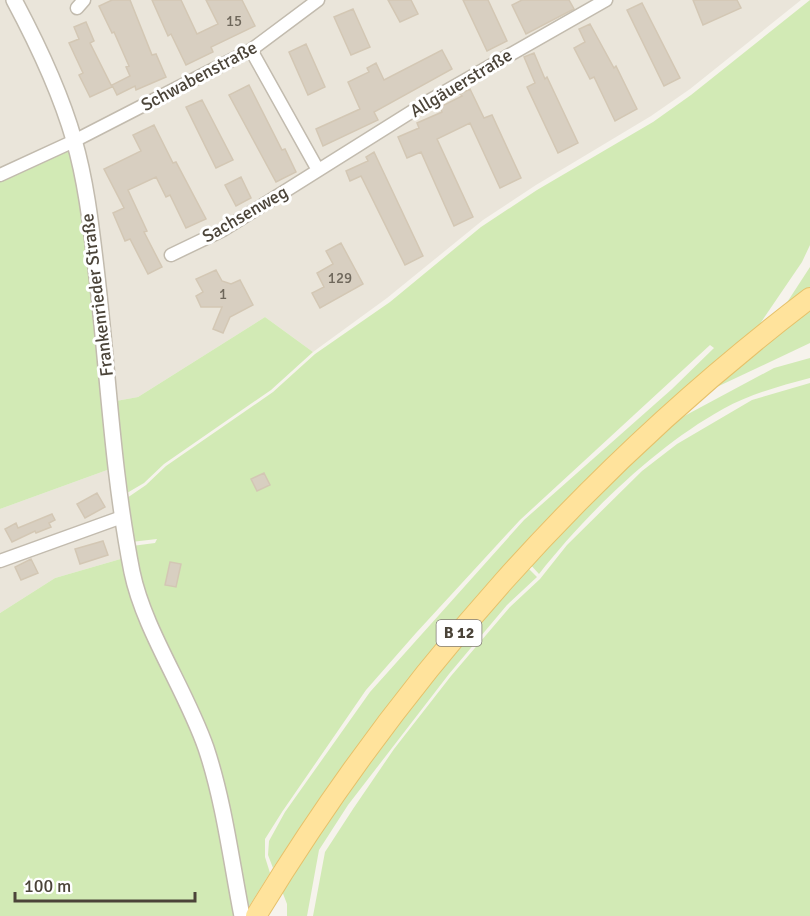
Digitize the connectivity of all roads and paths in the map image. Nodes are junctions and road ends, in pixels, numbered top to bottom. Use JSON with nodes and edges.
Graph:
{"nodes":[{"id":1,"x":14,"y":0,"type":"edge"},
{"id":2,"x":318,"y":0,"type":"edge"},
{"id":3,"x":606,"y":0,"type":"edge"},
{"id":4,"x":251,"y":50,"type":"junction"},
{"id":5,"x":74,"y":141,"type":"junction"},
{"id":6,"x":318,"y":170,"type":"junction"},
{"id":7,"x":0,"y":175,"type":"edge"},
{"id":8,"x":171,"y":255,"type":"dead end"},
{"id":9,"x":810,"y":298,"type":"edge"},
{"id":10,"x":122,"y":517,"type":"junction"},
{"id":11,"x":0,"y":561,"type":"edge"},
{"id":12,"x":242,"y":916,"type":"edge"},
{"id":13,"x":256,"y":916,"type":"edge"}],
"edges":[{"from":1,"to":5,"type":"street","name":"Frankenrieder Straße"},
{"from":2,"to":4,"type":"street","name":"Schwabenstraße"},
{"from":3,"to":6,"type":"street","name":"Allgäuerstraße"},
{"from":4,"to":5,"type":"street","name":"Schwabenstraße"},
{"from":4,"to":6,"type":"street"},
{"from":5,"to":7,"type":"street","name":"Schwabenstraße"},
{"from":5,"to":10,"type":"street","name":"Frankenrieder Straße"},
{"from":6,"to":8,"type":"street","name":"Sachsenweg"},
{"from":9,"to":13,"type":"main road","number":"B 12"},
{"from":10,"to":11,"type":"street"},
{"from":10,"to":12,"type":"street","name":"Frankenrieder Straße"}]}
